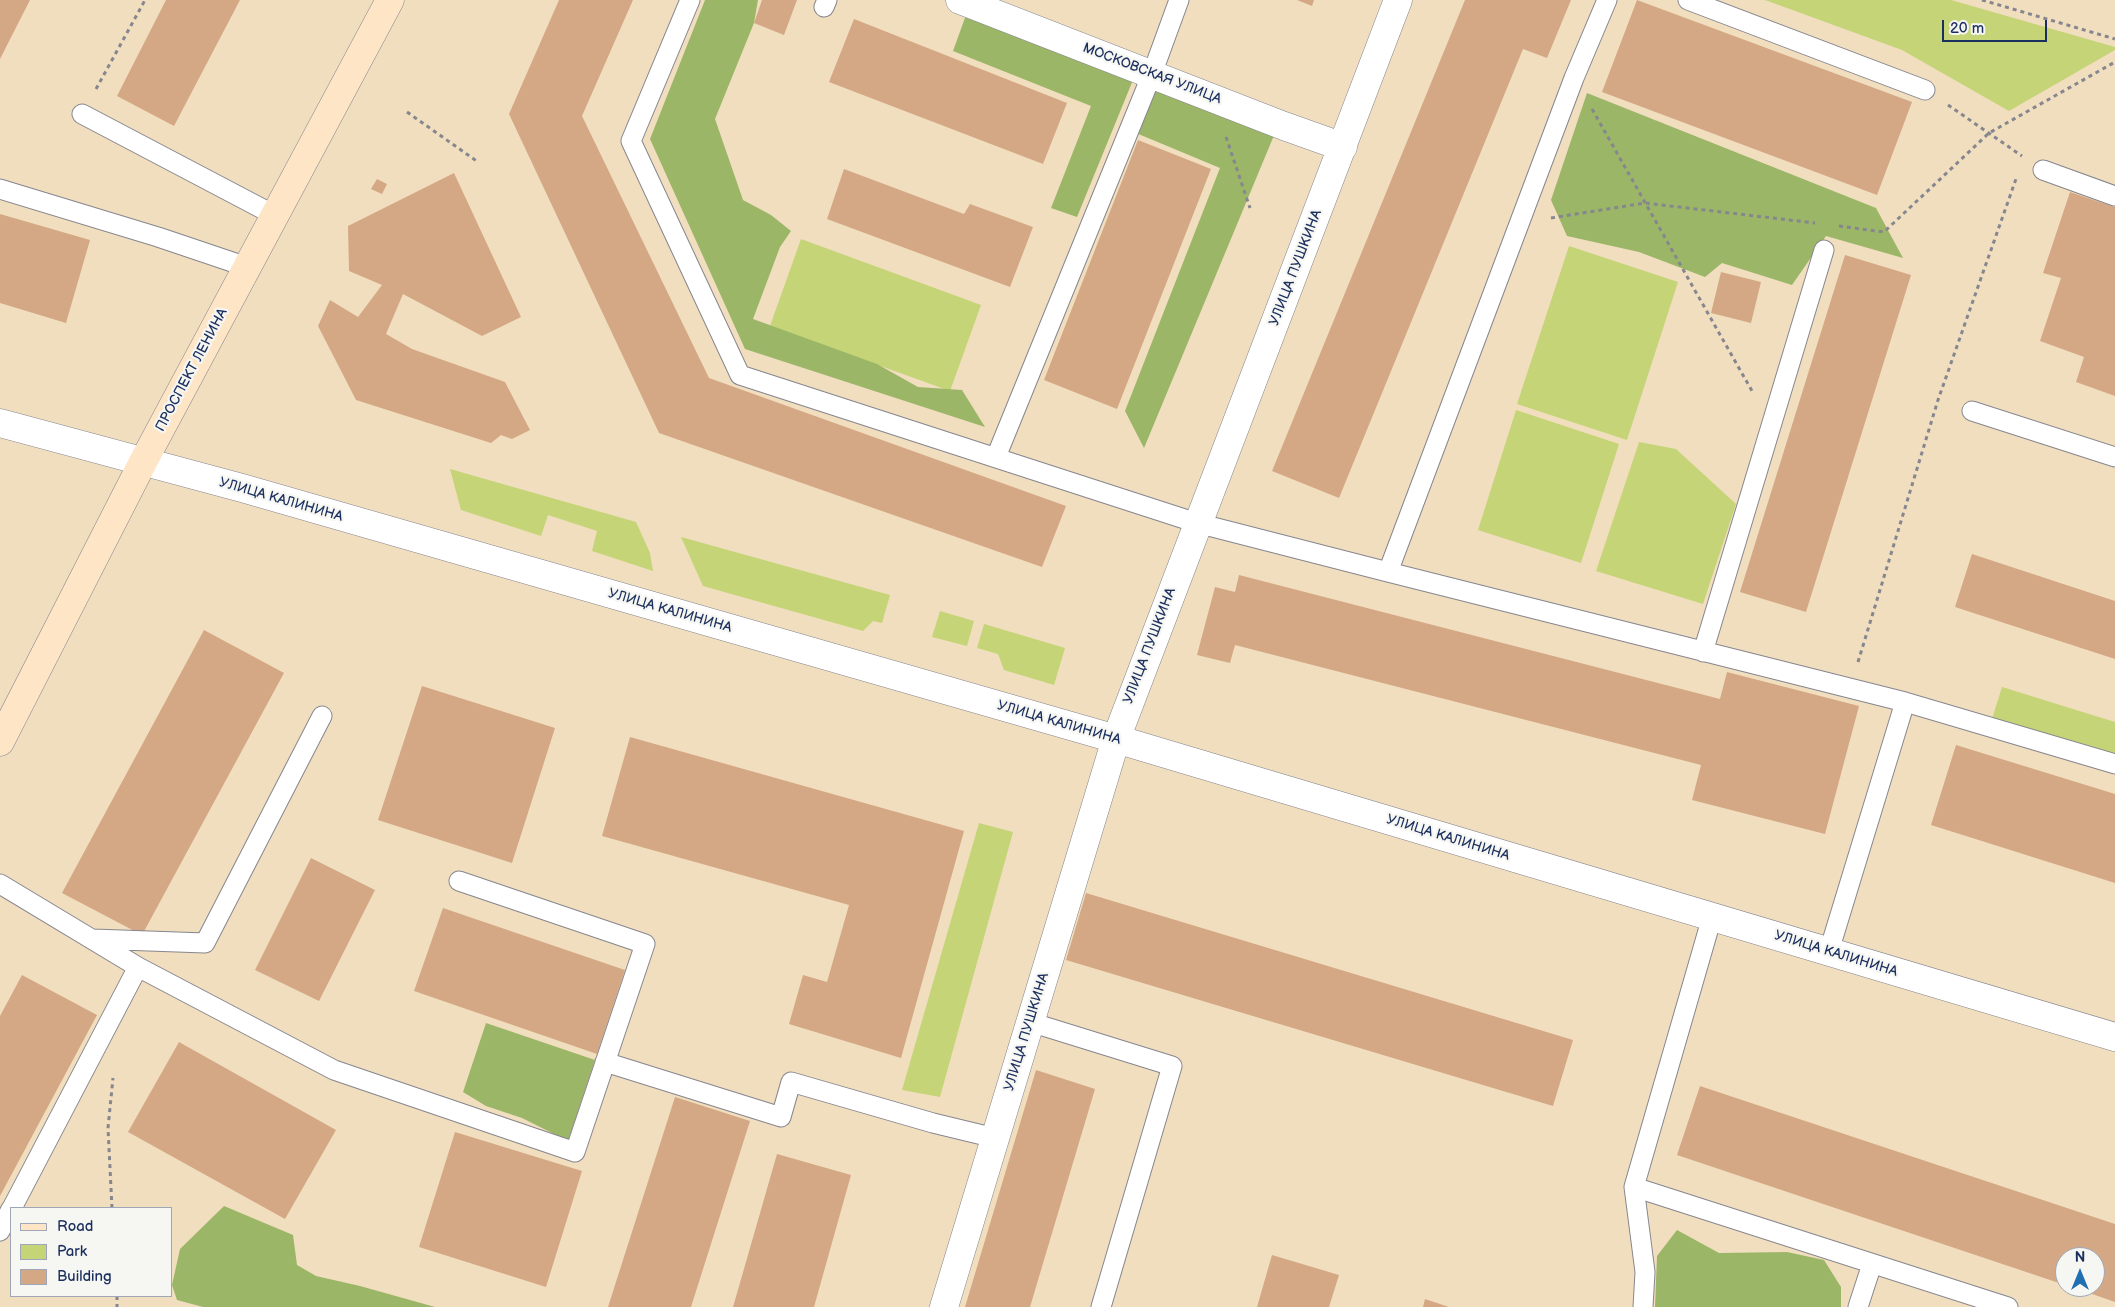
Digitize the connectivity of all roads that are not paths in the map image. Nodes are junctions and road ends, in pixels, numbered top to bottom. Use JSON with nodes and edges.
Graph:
{"nodes":[{"id":1,"x":390,"y":0,"type":"edge"},
{"id":2,"x":690,"y":0,"type":"edge"},
{"id":3,"x":960,"y":0,"type":"edge"},
{"id":4,"x":1179,"y":0,"type":"edge"},
{"id":5,"x":1398,"y":0,"type":"edge"},
{"id":6,"x":1607,"y":0,"type":"edge"},
{"id":7,"x":1688,"y":0,"type":"edge"},
{"id":8,"x":1152,"y":74,"type":"junction"},
{"id":9,"x":1925,"y":90,"type":"road end"},
{"id":10,"x":82,"y":114,"type":"road end"},
{"id":11,"x":1343,"y":147,"type":"junction"},
{"id":12,"x":2042,"y":170,"type":"road end"},
{"id":13,"x":0,"y":188,"type":"edge"},
{"id":14,"x":2115,"y":196,"type":"edge"},
{"id":15,"x":276,"y":216,"type":"junction"},
{"id":16,"x":1824,"y":250,"type":"dead end"},
{"id":17,"x":247,"y":267,"type":"junction"},
{"id":18,"x":1972,"y":411,"type":"dead end"},
{"id":19,"x":0,"y":423,"type":"edge"},
{"id":20,"x":2115,"y":457,"type":"edge"},
{"id":21,"x":996,"y":458,"type":"junction"},
{"id":22,"x":143,"y":462,"type":"junction"},
{"id":23,"x":1197,"y":523,"type":"junction"},
{"id":24,"x":1388,"y":572,"type":"junction"},
{"id":25,"x":1703,"y":652,"type":"junction"},
{"id":26,"x":1905,"y":702,"type":"junction"},
{"id":27,"x":322,"y":716,"type":"dead end"},
{"id":28,"x":1116,"y":739,"type":"junction"},
{"id":29,"x":0,"y":742,"type":"edge"},
{"id":30,"x":2115,"y":764,"type":"edge"},
{"id":31,"x":459,"y":881,"type":"dead end"},
{"id":32,"x":0,"y":884,"type":"edge"},
{"id":33,"x":1712,"y":917,"type":"junction"},
{"id":34,"x":91,"y":939,"type":"junction"},
{"id":35,"x":1829,"y":952,"type":"junction"},
{"id":36,"x":138,"y":967,"type":"junction"},
{"id":37,"x":1030,"y":1022,"type":"junction"},
{"id":38,"x":2115,"y":1037,"type":"edge"},
{"id":39,"x":605,"y":1062,"type":"junction"},
{"id":40,"x":995,"y":1138,"type":"junction"},
{"id":41,"x":1634,"y":1187,"type":"junction"},
{"id":42,"x":12,"y":1207,"type":"edge"},
{"id":43,"x":10,"y":1211,"type":"edge"},
{"id":44,"x":0,"y":1231,"type":"edge"},
{"id":45,"x":1872,"y":1264,"type":"junction"},
{"id":46,"x":944,"y":1307,"type":"edge"},
{"id":47,"x":1101,"y":1307,"type":"edge"},
{"id":48,"x":1643,"y":1307,"type":"edge"},
{"id":49,"x":1858,"y":1307,"type":"edge"},
{"id":50,"x":2008,"y":1307,"type":"edge"}],
"edges":[{"from":1,"to":15,"type":"main road","name":"ПРОСПЕКТ ЛЕНИНА"},
{"from":2,"to":21,"type":"lane"},
{"from":3,"to":8,"type":"street","name":"МОСКОВСКАЯ УЛИЦА"},
{"from":4,"to":8,"type":"lane"},
{"from":5,"to":11,"type":"street","name":"УЛИЦА ПУШКИНА"},
{"from":6,"to":24,"type":"lane"},
{"from":7,"to":9,"type":"lane"},
{"from":8,"to":11,"type":"street","name":"МОСКОВСКАЯ УЛИЦА"},
{"from":8,"to":21,"type":"lane"},
{"from":10,"to":15,"type":"lane"},
{"from":11,"to":23,"type":"street","name":"УЛИЦА ПУШКИНА"},
{"from":12,"to":14,"type":"lane"},
{"from":13,"to":17,"type":"lane"},
{"from":15,"to":17,"type":"main road","name":"ПРОСПЕКТ ЛЕНИНА"},
{"from":16,"to":25,"type":"lane"},
{"from":17,"to":22,"type":"main road","name":"ПРОСПЕКТ ЛЕНИНА"},
{"from":18,"to":20,"type":"lane"},
{"from":19,"to":22,"type":"street","name":"УЛИЦА КАЛИНИНА"},
{"from":21,"to":23,"type":"lane"},
{"from":22,"to":28,"type":"street","name":"УЛИЦА КАЛИНИНА"},
{"from":22,"to":29,"type":"main road","name":"ПРОСПЕКТ ЛЕНИНА"},
{"from":23,"to":24,"type":"lane"},
{"from":23,"to":28,"type":"street","name":"УЛИЦА ПУШКИНА"},
{"from":24,"to":25,"type":"lane"},
{"from":25,"to":26,"type":"lane"},
{"from":26,"to":30,"type":"lane"},
{"from":26,"to":35,"type":"lane"},
{"from":27,"to":34,"type":"lane"},
{"from":28,"to":33,"type":"street","name":"УЛИЦА КАЛИНИНА"},
{"from":28,"to":37,"type":"street","name":"УЛИЦА ПУШКИНА"},
{"from":31,"to":39,"type":"lane"},
{"from":32,"to":34,"type":"lane"},
{"from":33,"to":35,"type":"street","name":"УЛИЦА КАЛИНИНА"},
{"from":33,"to":41,"type":"lane"},
{"from":34,"to":36,"type":"lane"},
{"from":35,"to":38,"type":"street","name":"УЛИЦА КАЛИНИНА"},
{"from":36,"to":39,"type":"lane"},
{"from":36,"to":42,"type":"lane"},
{"from":37,"to":40,"type":"street","name":"УЛИЦА ПУШКИНА"},
{"from":37,"to":47,"type":"lane"},
{"from":39,"to":40,"type":"lane"},
{"from":40,"to":46,"type":"street","name":"УЛИЦА ПУШКИНА"},
{"from":41,"to":45,"type":"lane"},
{"from":41,"to":48,"type":"lane"},
{"from":43,"to":44,"type":"lane"},
{"from":45,"to":49,"type":"lane"},
{"from":45,"to":50,"type":"lane"}]}
